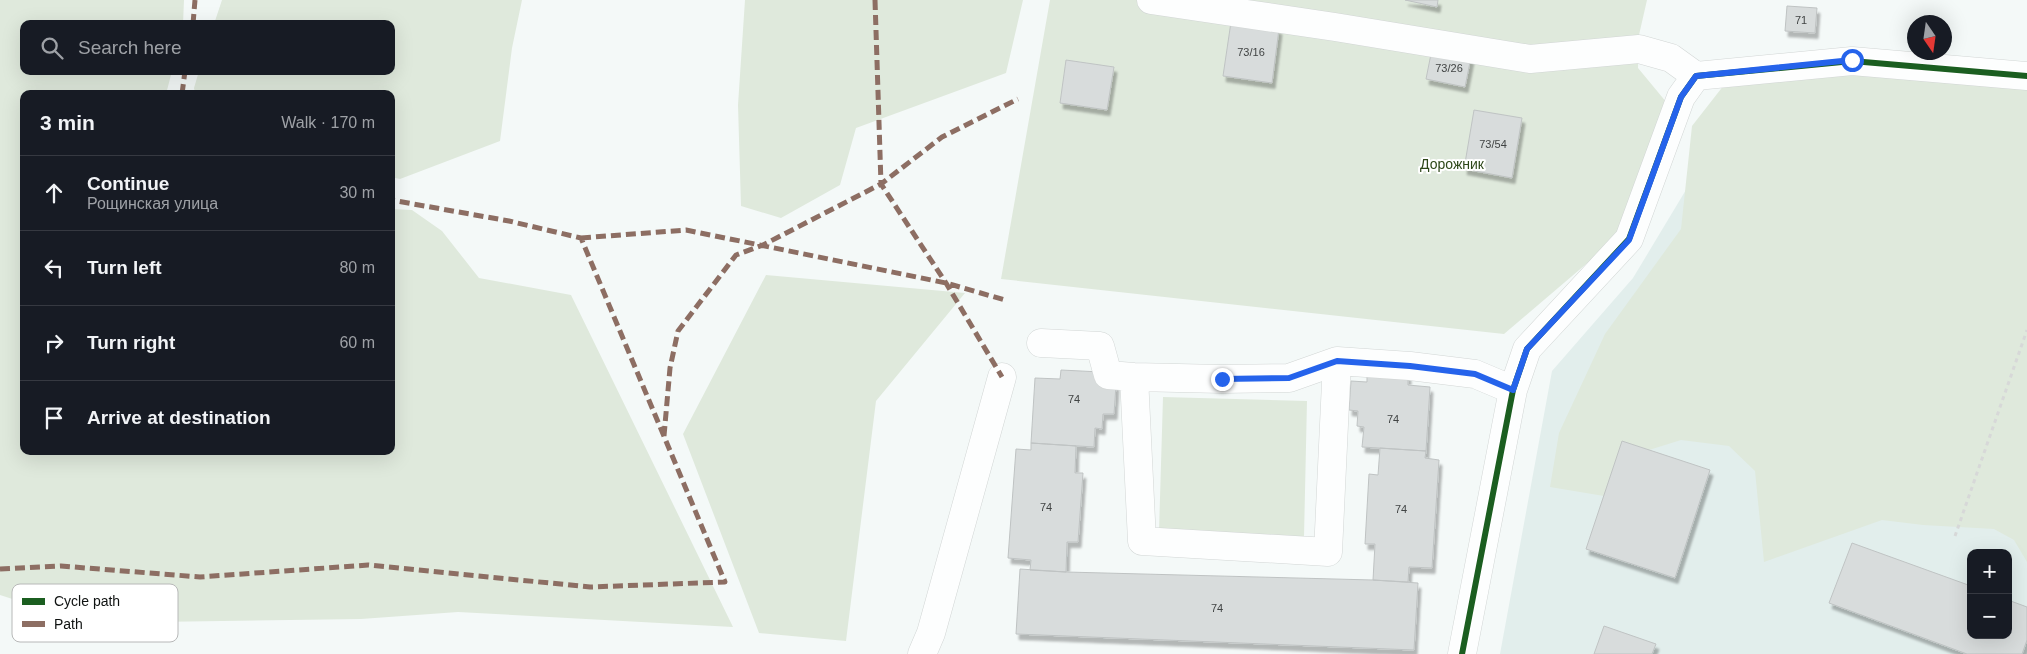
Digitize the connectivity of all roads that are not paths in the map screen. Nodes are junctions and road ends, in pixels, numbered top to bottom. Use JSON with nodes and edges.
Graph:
{"nodes":[{"id":1,"x":1151,"y":0,"type":"edge"},
{"id":2,"x":1696,"y":76,"type":"junction"},
{"id":3,"x":2027,"y":76,"type":"edge"},
{"id":4,"x":1041,"y":343,"type":"dead end"},
{"id":5,"x":1337,"y":361,"type":"junction"},
{"id":6,"x":1002,"y":377,"type":"dead end"},
{"id":7,"x":1134,"y":377,"type":"junction"},
{"id":8,"x":1513,"y":390,"type":"junction"},
{"id":9,"x":922,"y":654,"type":"edge"},
{"id":10,"x":1462,"y":654,"type":"edge"}],
"edges":[{"from":1,"to":2,"type":"street"},
{"from":2,"to":3,"type":"street"},
{"from":2,"to":8,"type":"street"},
{"from":4,"to":7,"type":"street"},
{"from":5,"to":7,"type":"street"},
{"from":5,"to":7,"type":"street"},
{"from":5,"to":8,"type":"street"},
{"from":6,"to":9,"type":"street"},
{"from":8,"to":10,"type":"street"}]}
